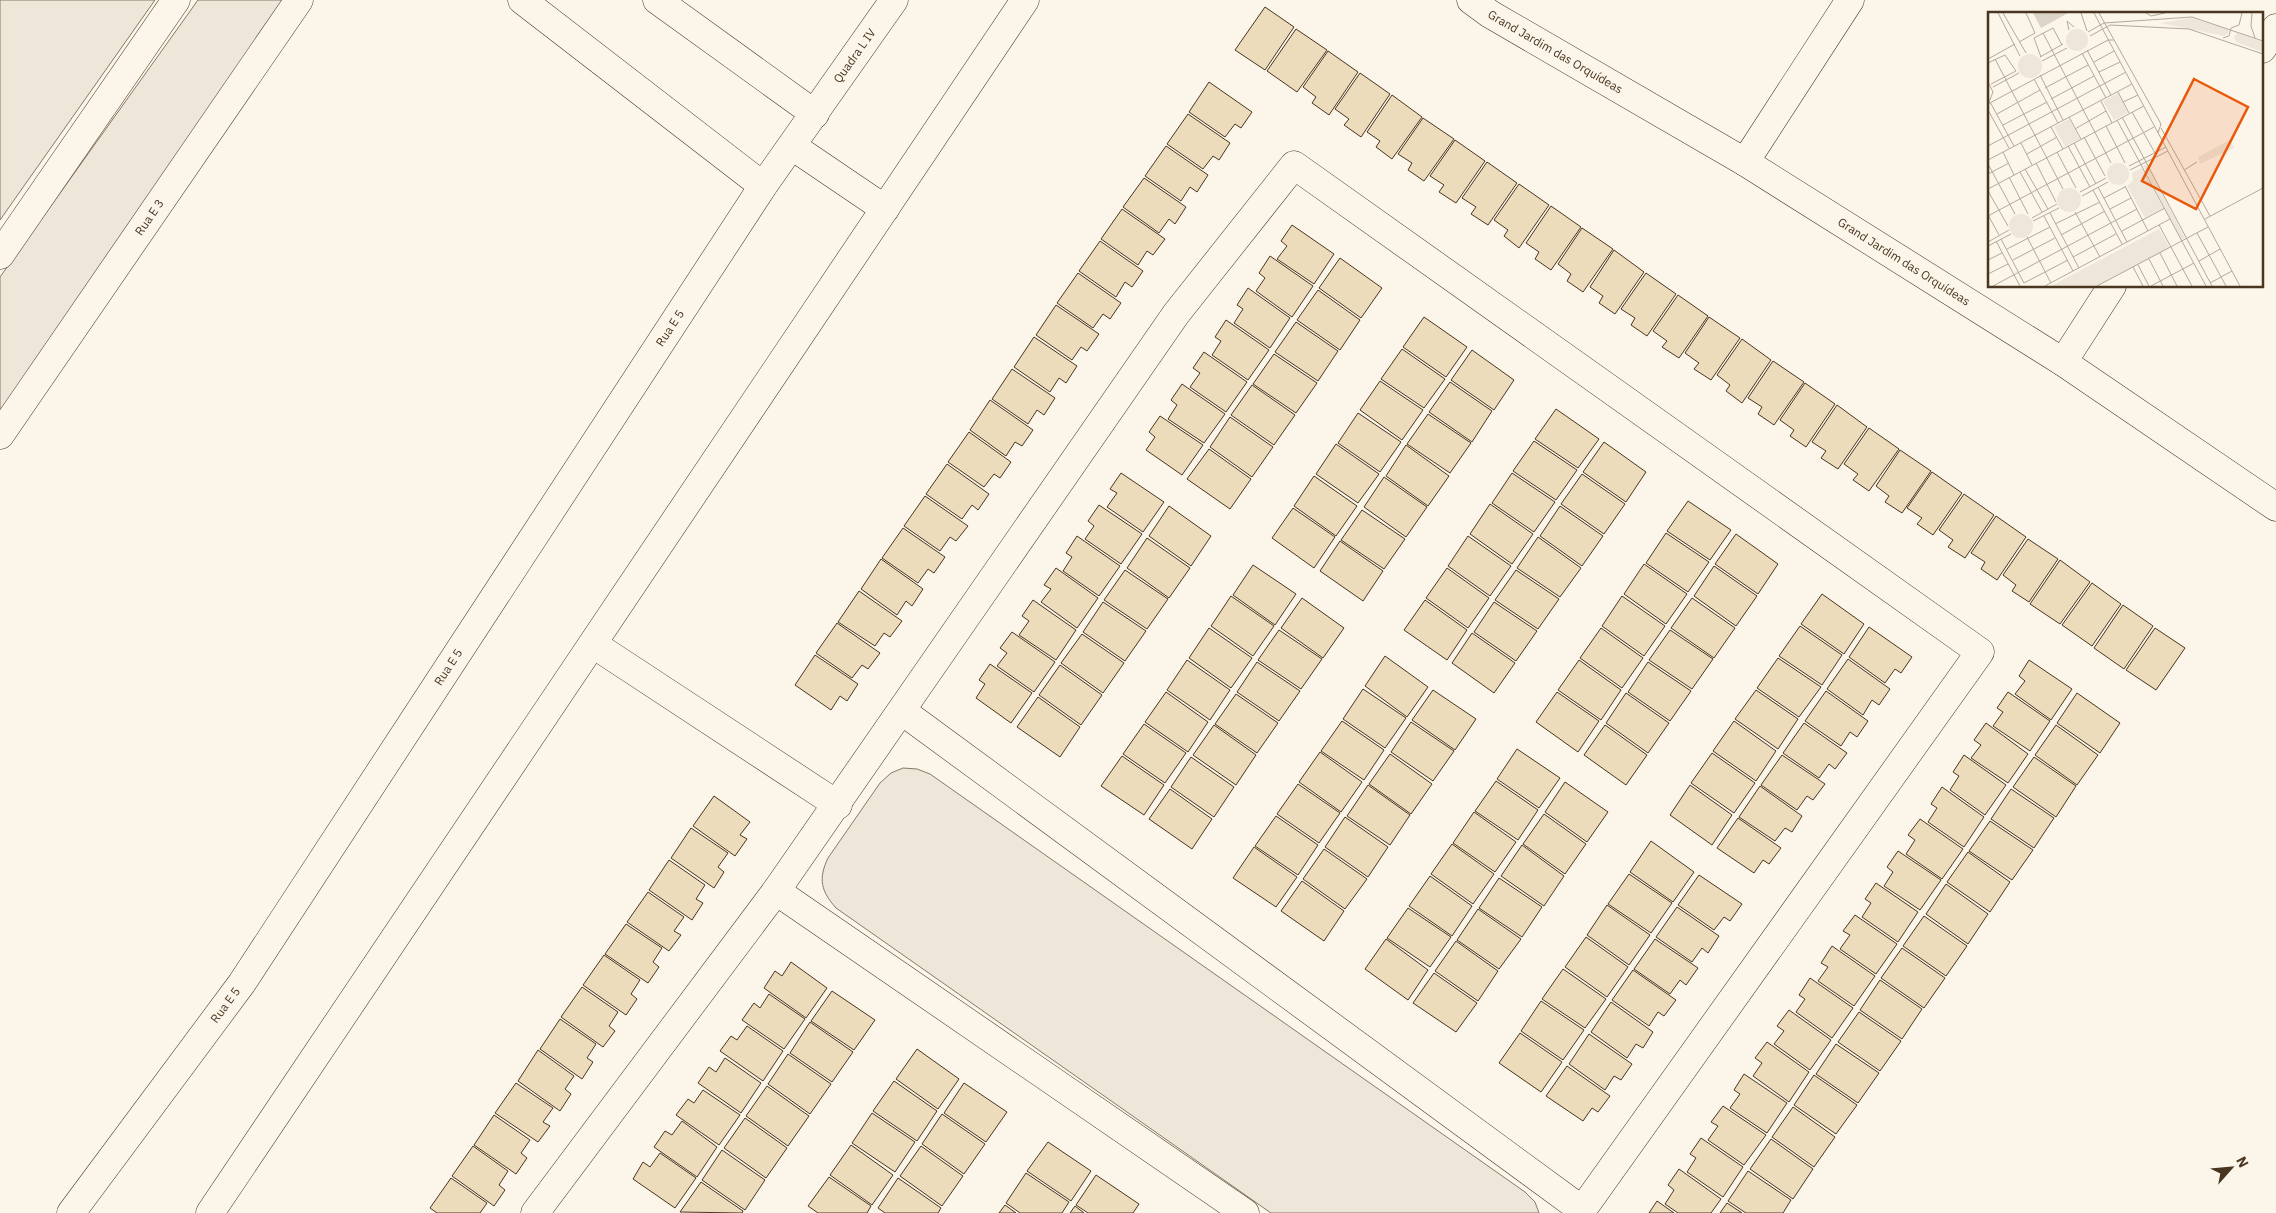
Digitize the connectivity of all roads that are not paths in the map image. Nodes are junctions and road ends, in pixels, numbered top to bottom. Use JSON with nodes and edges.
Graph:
{"nodes":[{"id":1,"x":176,"y":0,"type":"edge"},
{"id":2,"x":299,"y":0,"type":"edge"},
{"id":3,"x":522,"y":0,"type":"edge"},
{"id":4,"x":657,"y":0,"type":"edge"},
{"id":5,"x":894,"y":0,"type":"edge"},
{"id":6,"x":1025,"y":0,"type":"edge"},
{"id":7,"x":1471,"y":0,"type":"edge"},
{"id":8,"x":1850,"y":0,"type":"edge"},
{"id":9,"x":2276,"y":28,"type":"edge"},
{"id":10,"x":2264,"y":46,"type":"edge"},
{"id":11,"x":815,"y":114,"type":"junction"},
{"id":12,"x":792,"y":146,"type":"junction"},
{"id":13,"x":1745,"y":162,"type":"junction"},
{"id":14,"x":763,"y":186,"type":"junction"},
{"id":15,"x":885,"y":209,"type":"junction"},
{"id":16,"x":0,"y":255,"type":"edge"},
{"id":17,"x":2111,"y":288,"type":"edge"},
{"id":18,"x":2063,"y":362,"type":"junction"},
{"id":19,"x":0,"y":435,"type":"edge"},
{"id":20,"x":2276,"y":507,"type":"edge"},
{"id":21,"x":593,"y":644,"type":"junction"},
{"id":22,"x":902,"y":712,"type":"junction"},
{"id":23,"x":838,"y":805,"type":"junction"},
{"id":24,"x":776,"y":891,"type":"junction"},
{"id":25,"x":1581,"y":1212,"type":"edge"},
{"id":26,"x":71,"y":1213,"type":"edge"},
{"id":27,"x":210,"y":1213,"type":"edge"},
{"id":28,"x":535,"y":1213,"type":"edge"},
{"id":29,"x":1245,"y":1213,"type":"edge"}],
"edges":[{"from":1,"to":16,"type":"street"},
{"from":2,"to":19,"type":"street","name":"Rua E 3"},
{"from":3,"to":14,"type":"street"},
{"from":4,"to":11,"type":"street"},
{"from":5,"to":11,"type":"street","name":"Quadra L IV"},
{"from":6,"to":15,"type":"street"},
{"from":7,"to":13,"type":"street","name":"Grand Jardim das Orquídeas"},
{"from":8,"to":13,"type":"street"},
{"from":9,"to":10,"type":"street"},
{"from":11,"to":12,"type":"street","name":"Rua E 5"},
{"from":12,"to":14,"type":"street","name":"Rua E 5"},
{"from":12,"to":15,"type":"street"},
{"from":13,"to":18,"type":"street","name":"Grand Jardim das Orquídeas"},
{"from":14,"to":26,"type":"street","name":"Rua E 5"},
{"from":15,"to":21,"type":"street"},
{"from":17,"to":18,"type":"street"},
{"from":18,"to":20,"type":"street","name":"Grand Jardim das Orquídeas"},
{"from":21,"to":23,"type":"street"},
{"from":21,"to":27,"type":"street"},
{"from":22,"to":23,"type":"street"},
{"from":22,"to":25,"type":"street"},
{"from":22,"to":25,"type":"street"},
{"from":23,"to":24,"type":"street"},
{"from":24,"to":28,"type":"street"},
{"from":24,"to":29,"type":"street"}]}
